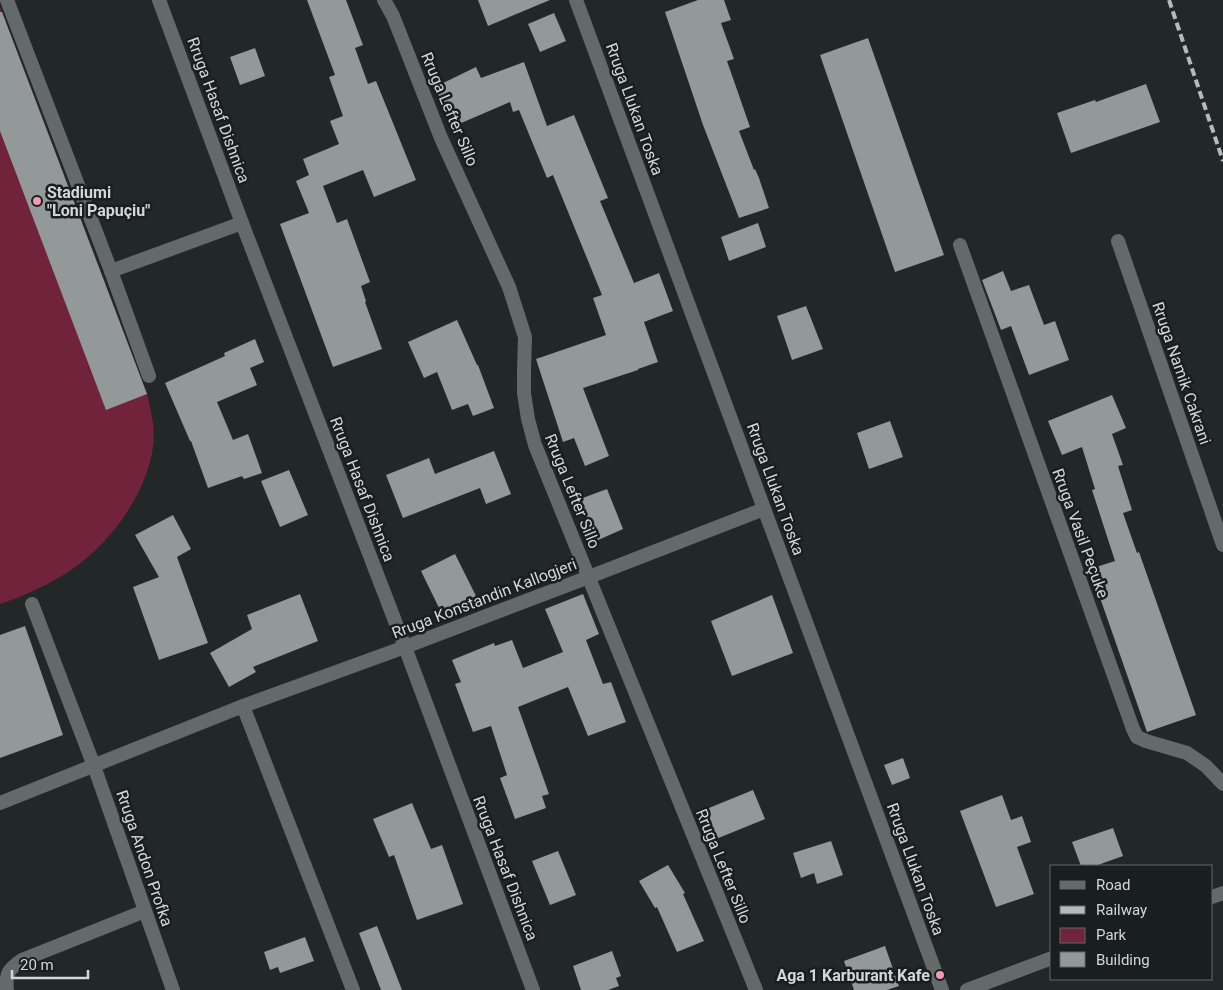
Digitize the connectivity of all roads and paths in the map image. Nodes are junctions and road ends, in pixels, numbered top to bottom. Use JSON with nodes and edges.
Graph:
{"nodes":[{"id":1,"x":7,"y":0,"type":"edge"},
{"id":2,"x":159,"y":0,"type":"edge"},
{"id":3,"x":384,"y":0,"type":"edge"},
{"id":4,"x":576,"y":0,"type":"edge"},
{"id":5,"x":242,"y":224,"type":"junction"},
{"id":6,"x":1118,"y":241,"type":"dead end"},
{"id":7,"x":960,"y":245,"type":"dead end"},
{"id":8,"x":111,"y":270,"type":"junction"},
{"id":9,"x":149,"y":376,"type":"dead end"},
{"id":10,"x":764,"y":509,"type":"junction"},
{"id":11,"x":1223,"y":545,"type":"edge"},
{"id":12,"x":589,"y":577,"type":"junction"},
{"id":13,"x":32,"y":604,"type":"dead end"},
{"id":14,"x":404,"y":647,"type":"junction"},
{"id":15,"x":244,"y":706,"type":"junction"},
{"id":16,"x":94,"y":766,"type":"junction"},
{"id":17,"x":1223,"y":784,"type":"edge"},
{"id":18,"x":0,"y":803,"type":"edge"},
{"id":19,"x":145,"y":911,"type":"junction"},
{"id":20,"x":1050,"y":959,"type":"edge"},
{"id":21,"x":6,"y":990,"type":"edge"},
{"id":22,"x":173,"y":990,"type":"edge"},
{"id":23,"x":353,"y":990,"type":"edge"},
{"id":24,"x":533,"y":990,"type":"edge"},
{"id":25,"x":756,"y":990,"type":"edge"},
{"id":26,"x":942,"y":990,"type":"edge"},
{"id":27,"x":967,"y":990,"type":"edge"}],
"edges":[{"from":1,"to":8,"type":"street"},
{"from":2,"to":5,"type":"street","name":"Rruga Hasaf Dishnica"},
{"from":3,"to":12,"type":"street","name":"Rruga Lefter Sillo"},
{"from":4,"to":10,"type":"street","name":"Rruga Llukan Toska"},
{"from":5,"to":8,"type":"street"},
{"from":5,"to":14,"type":"street","name":"Rruga Hasaf Dishnica"},
{"from":6,"to":11,"type":"street","name":"Rruga Namik Cakrani"},
{"from":7,"to":17,"type":"street","name":"Rruga Vasil Peçuke"},
{"from":8,"to":9,"type":"street"},
{"from":10,"to":12,"type":"street","name":"Rruga Konstandin Kallogjeri"},
{"from":10,"to":26,"type":"street","name":"Rruga Llukan Toska"},
{"from":12,"to":14,"type":"street","name":"Rruga Konstandin Kallogjeri"},
{"from":12,"to":25,"type":"street","name":"Rruga Lefter Sillo"},
{"from":13,"to":16,"type":"street","name":"Rruga Andon Profka"},
{"from":14,"to":15,"type":"street","name":"Rruga Konstandin Kallogjeri"},
{"from":14,"to":24,"type":"street","name":"Rruga Hasaf Dishnica"},
{"from":15,"to":16,"type":"street","name":"Rruga Konstandin Kallogjeri"},
{"from":15,"to":23,"type":"street"},
{"from":16,"to":18,"type":"street","name":"Rruga Konstandin Kallogjeri"},
{"from":16,"to":19,"type":"street","name":"Rruga Andon Profka"},
{"from":19,"to":21,"type":"street"},
{"from":19,"to":22,"type":"street","name":"Rruga Andon Profka"},
{"from":20,"to":27,"type":"street"}]}
